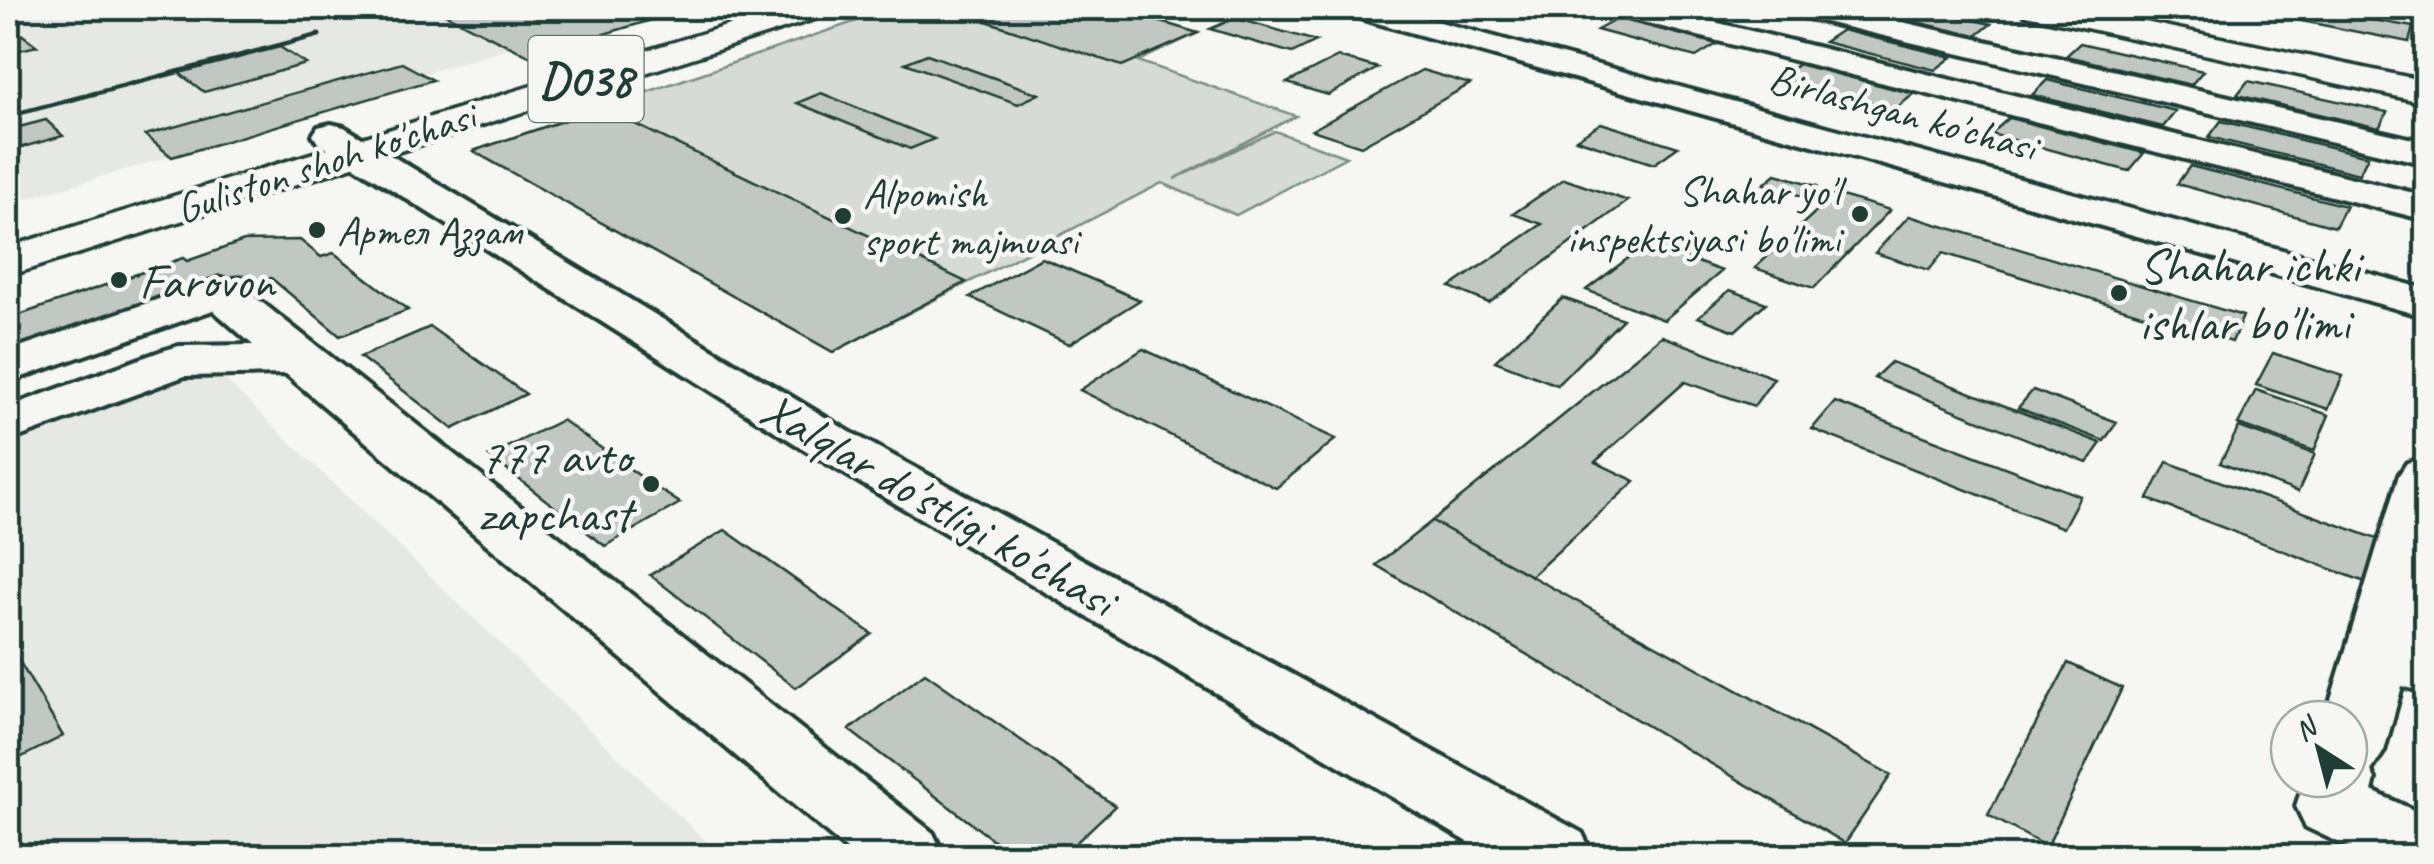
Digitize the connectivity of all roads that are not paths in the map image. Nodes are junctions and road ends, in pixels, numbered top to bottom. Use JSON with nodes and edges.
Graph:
{"nodes":[{"id":1,"x":757,"y":8,"type":"edge"},
{"id":2,"x":816,"y":8,"type":"edge"},
{"id":3,"x":1356,"y":8,"type":"edge"},
{"id":4,"x":1622,"y":8,"type":"edge"},
{"id":5,"x":1813,"y":8,"type":"edge"},
{"id":6,"x":2037,"y":8,"type":"edge"},
{"id":7,"x":2110,"y":8,"type":"edge"},
{"id":8,"x":1767,"y":44,"type":"junction"},
{"id":9,"x":1993,"y":52,"type":"junction"},
{"id":10,"x":2426,"y":72,"type":"edge"},
{"id":11,"x":1722,"y":75,"type":"dead end"},
{"id":12,"x":2426,"y":92,"type":"edge"},
{"id":13,"x":1925,"y":117,"type":"junction"},
{"id":14,"x":344,"y":143,"type":"junction"},
{"id":15,"x":2426,"y":152,"type":"edge"},
{"id":16,"x":2425,"y":201,"type":"edge"},
{"id":17,"x":8,"y":237,"type":"edge"},
{"id":18,"x":8,"y":262,"type":"edge"},
{"id":19,"x":2426,"y":303,"type":"edge"},
{"id":20,"x":298,"y":359,"type":"junction"},
{"id":21,"x":8,"y":367,"type":"edge"},
{"id":22,"x":8,"y":425,"type":"edge"},
{"id":23,"x":2426,"y":474,"type":"edge"},
{"id":24,"x":2403,"y":660,"type":"edge"},
{"id":25,"x":2369,"y":725,"type":"edge"},
{"id":26,"x":2365,"y":799,"type":"edge"},
{"id":27,"x":2426,"y":850,"type":"edge"},
{"id":28,"x":907,"y":856,"type":"edge"},
{"id":29,"x":1556,"y":856,"type":"edge"}],
"edges":[{"from":1,"to":14,"type":"main road","name":"Guliston shoh ko'chasi","number":"D038"},
{"from":2,"to":14,"type":"main road","name":"Guliston shoh ko'chasi","number":"D038"},
{"from":3,"to":19,"type":"street","name":"Birlashgan ko'chasi"},
{"from":4,"to":8,"type":"street"},
{"from":5,"to":8,"type":"street"},
{"from":5,"to":9,"type":"street"},
{"from":6,"to":9,"type":"street"},
{"from":6,"to":12,"type":"main road"},
{"from":7,"to":10,"type":"main road"},
{"from":8,"to":11,"type":"street"},
{"from":8,"to":13,"type":"street"},
{"from":9,"to":13,"type":"street"},
{"from":9,"to":15,"type":"street"},
{"from":13,"to":16,"type":"street"},
{"from":14,"to":17,"type":"main road","name":"Guliston shoh ko'chasi","number":"D038"},
{"from":14,"to":18,"type":"main road","name":"Guliston shoh ko'chasi","number":"D038"},
{"from":14,"to":29,"type":"street","name":"Xalqlar do'stligi ko'chasi"},
{"from":20,"to":21,"type":"street"},
{"from":20,"to":22,"type":"street"},
{"from":20,"to":28,"type":"street"},
{"from":23,"to":24,"type":"street"},
{"from":24,"to":25,"type":"street"},
{"from":26,"to":27,"type":"street"}]}
